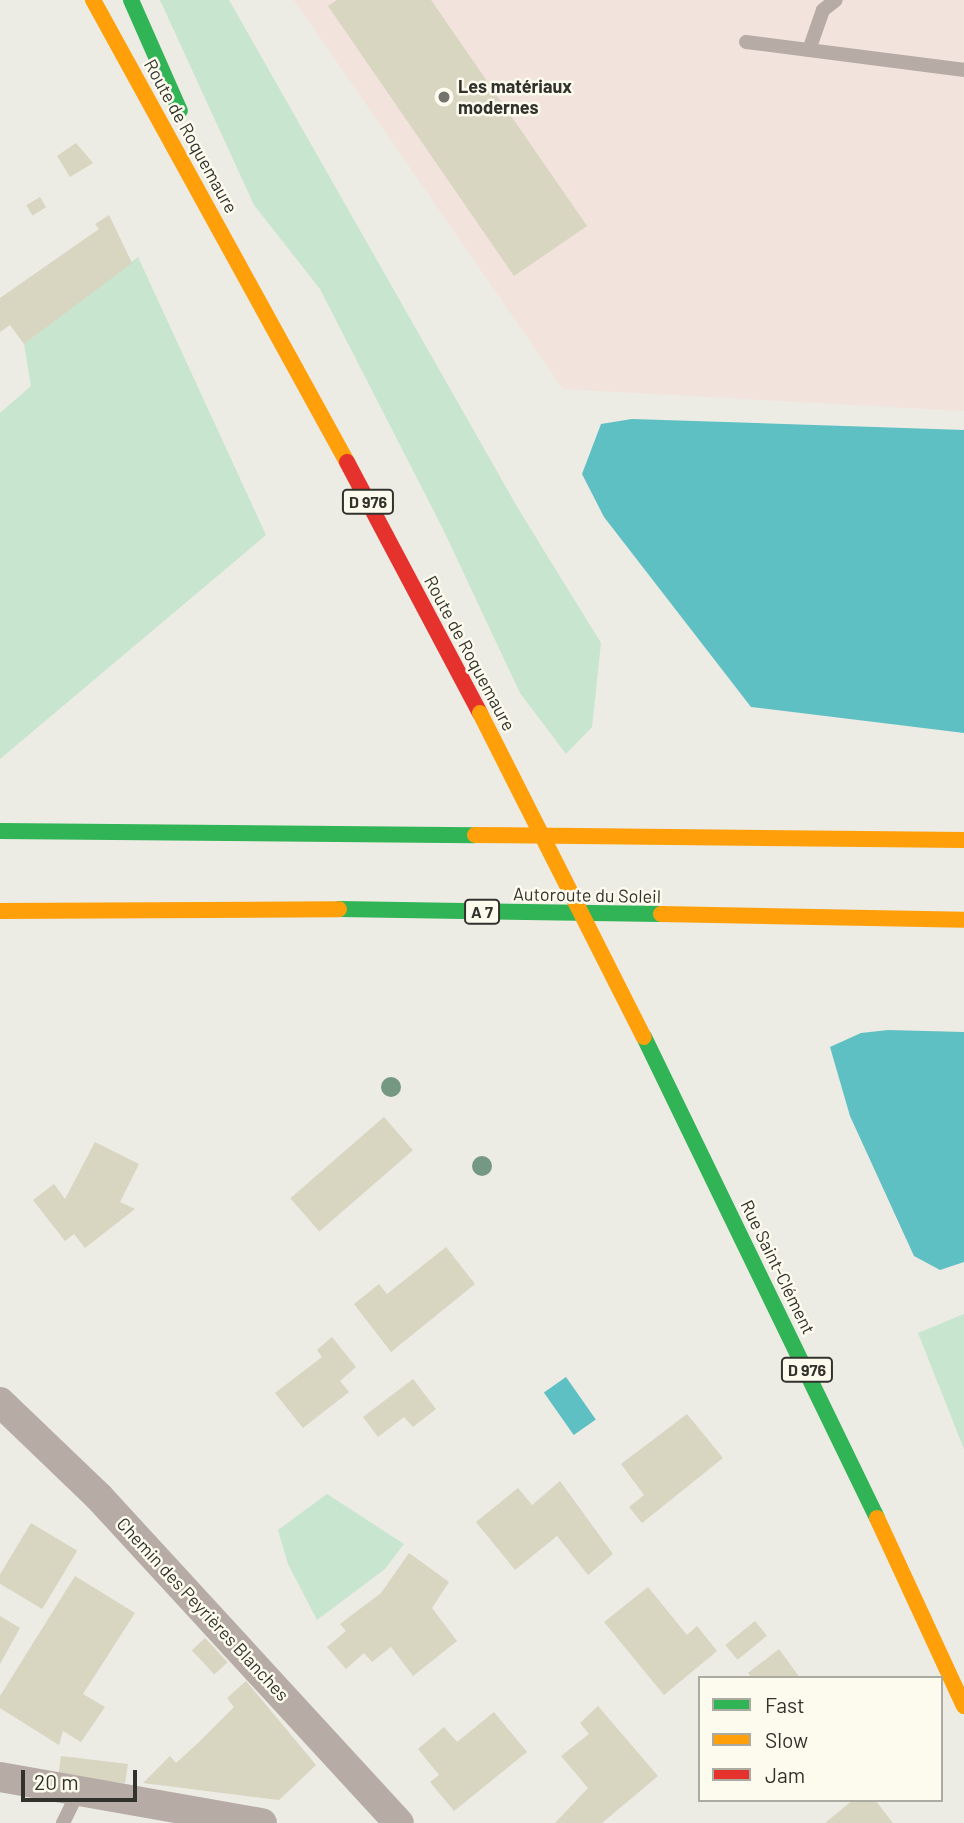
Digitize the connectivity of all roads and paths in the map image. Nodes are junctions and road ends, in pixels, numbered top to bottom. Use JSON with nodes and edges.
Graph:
{"nodes":[{"id":1,"x":93,"y":0,"type":"edge"},
{"id":2,"x":131,"y":0,"type":"edge"},
{"id":3,"x":836,"y":0,"type":"edge"},
{"id":4,"x":746,"y":42,"type":"dead end"},
{"id":5,"x":809,"y":50,"type":"junction"},
{"id":6,"x":964,"y":70,"type":"edge"},
{"id":7,"x":186,"y":124,"type":"dead end"},
{"id":8,"x":197,"y":150,"type":"dead end"},
{"id":9,"x":256,"y":290,"type":"junction"},
{"id":10,"x":0,"y":831,"type":"edge"},
{"id":11,"x":964,"y":840,"type":"edge"},
{"id":12,"x":0,"y":911,"type":"edge"},
{"id":13,"x":964,"y":920,"type":"edge"},
{"id":14,"x":644,"y":1037,"type":"joint"},
{"id":15,"x":0,"y":1402,"type":"edge"},
{"id":16,"x":964,"y":1706,"type":"edge"},
{"id":17,"x":0,"y":1777,"type":"edge"},
{"id":18,"x":79,"y":1790,"type":"junction"},
{"id":19,"x":63,"y":1823,"type":"edge"},
{"id":20,"x":262,"y":1823,"type":"edge"},
{"id":21,"x":399,"y":1823,"type":"edge"}],
"edges":[{"from":1,"to":9,"type":"main road","name":"Route de Roquemaure","number":"D 976"},
{"from":2,"to":7,"type":"main road","name":"Route de Roquemaure"},
{"from":3,"to":5,"type":"lane"},
{"from":4,"to":5,"type":"lane"},
{"from":5,"to":6,"type":"lane"},
{"from":8,"to":9,"type":"main road","name":"Route de Roquemaure","number":"D 976"},
{"from":9,"to":14,"type":"main road","name":"Route de Roquemaure","number":"D 976","bridge":true},
{"from":10,"to":11,"type":"main road"},
{"from":12,"to":13,"type":"main road","name":"Autoroute du Soleil","number":"A 7"},
{"from":14,"to":16,"type":"main road","name":"Rue Saint-Clément","number":"D 976"},
{"from":15,"to":21,"type":"street","name":"Chemin des Peyrières Blanches"},
{"from":17,"to":18,"type":"street"},
{"from":18,"to":19,"type":"lane"},
{"from":18,"to":20,"type":"street"}]}
